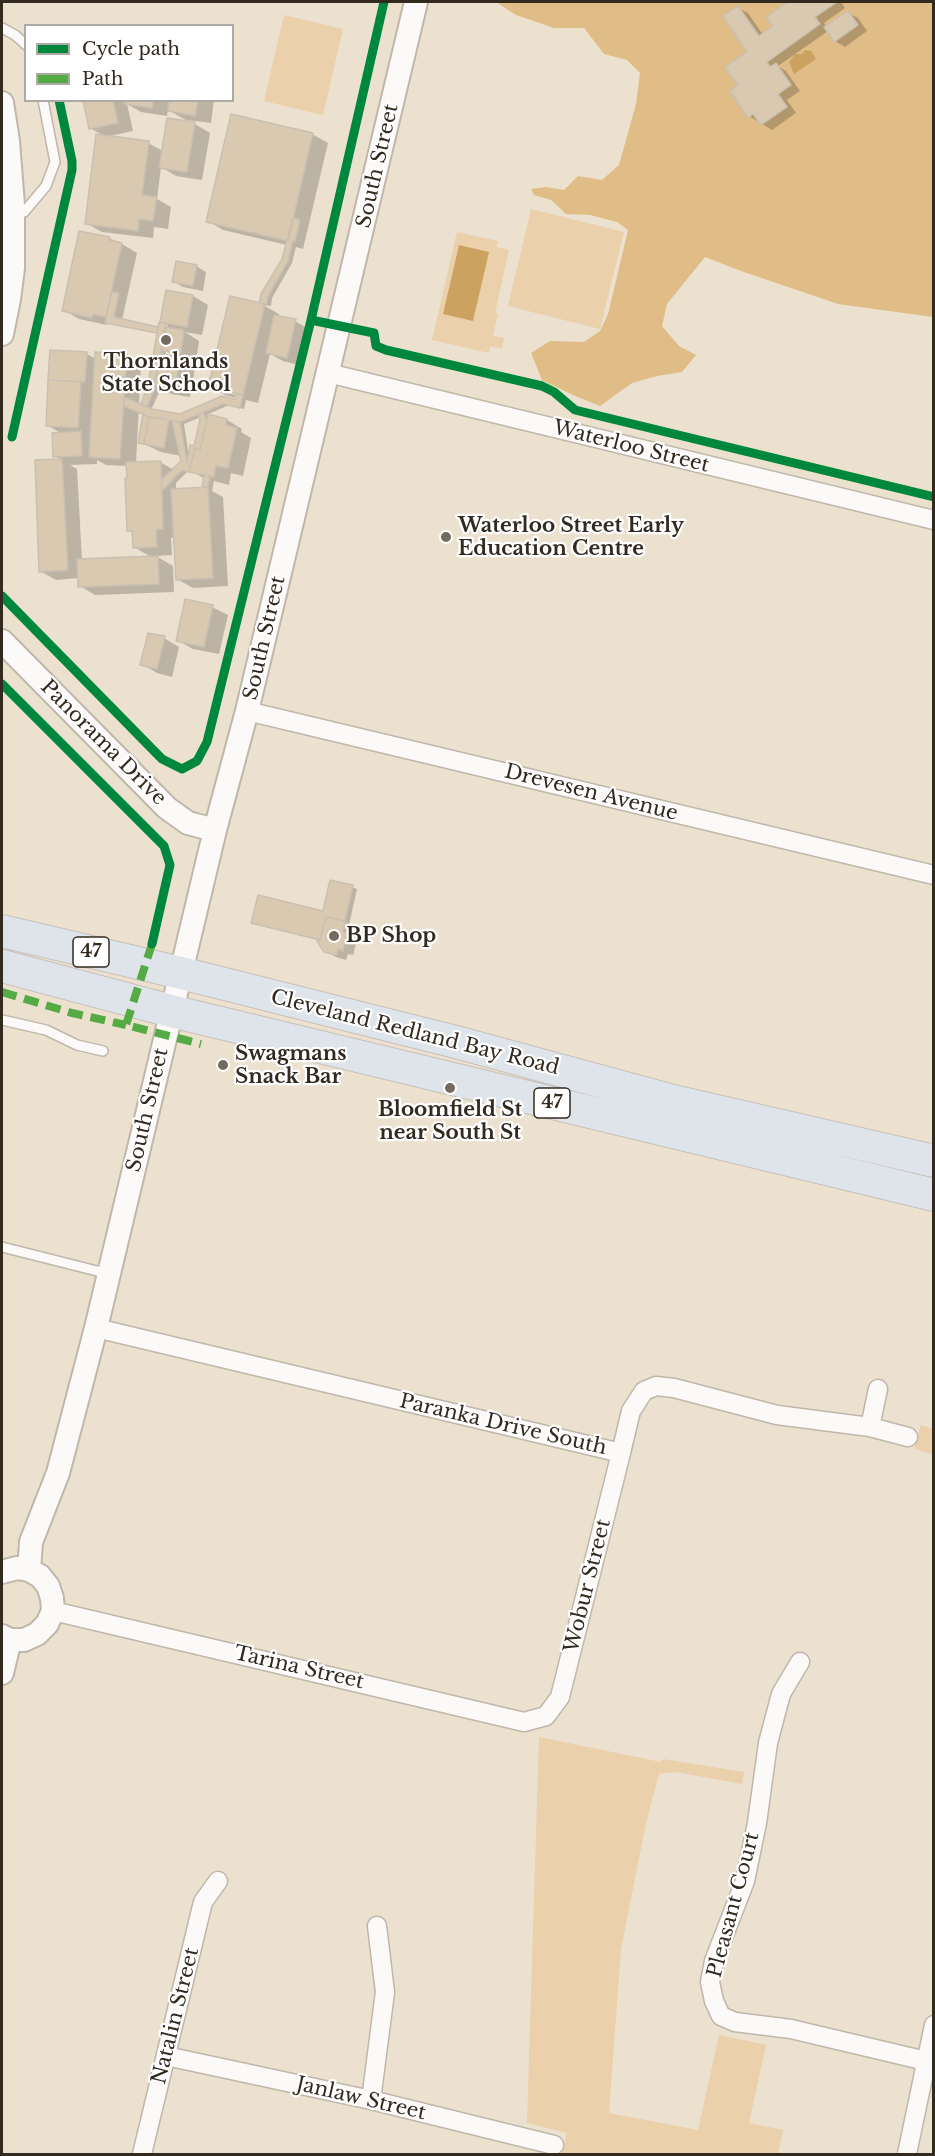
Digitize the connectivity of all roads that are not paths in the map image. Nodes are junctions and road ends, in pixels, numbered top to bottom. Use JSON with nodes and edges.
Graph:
{"nodes":[{"id":1,"x":416,"y":2,"type":"edge"},
{"id":2,"x":2,"y":28,"type":"edge"},
{"id":3,"x":24,"y":43,"type":"edge"},
{"id":4,"x":43,"y":102,"type":"edge"},
{"id":5,"x":2,"y":103,"type":"edge"},
{"id":6,"x":13,"y":217,"type":"junction"},
{"id":7,"x":2,"y":332,"type":"edge"},
{"id":8,"x":328,"y":373,"type":"junction"},
{"id":9,"x":933,"y":520,"type":"edge"},
{"id":10,"x":2,"y":641,"type":"edge"},
{"id":11,"x":248,"y":711,"type":"junction"},
{"id":12,"x":215,"y":830,"type":"junction"},
{"id":13,"x":933,"y":875,"type":"edge"},
{"id":14,"x":2,"y":931,"type":"edge"},
{"id":15,"x":2,"y":966,"type":"edge"},
{"id":16,"x":180,"y":973,"type":"junction"},
{"id":17,"x":171,"y":1011,"type":"junction"},
{"id":18,"x":2,"y":1020,"type":"edge"},
{"id":19,"x":102,"y":1051,"type":"dead end"},
{"id":20,"x":933,"y":1161,"type":"edge"},
{"id":21,"x":933,"y":1195,"type":"edge"},
{"id":22,"x":2,"y":1246,"type":"edge"},
{"id":23,"x":109,"y":1274,"type":"junction"},
{"id":24,"x":96,"y":1328,"type":"junction"},
{"id":25,"x":878,"y":1389,"type":"dead end"},
{"id":26,"x":870,"y":1427,"type":"junction"},
{"id":27,"x":908,"y":1437,"type":"dead end"},
{"id":28,"x":621,"y":1453,"type":"junction"},
{"id":29,"x":29,"y":1570,"type":"junction"},
{"id":30,"x":2,"y":1572,"type":"edge"},
{"id":31,"x":53,"y":1611,"type":"junction"},
{"id":32,"x":6,"y":1638,"type":"edge"},
{"id":33,"x":800,"y":1662,"type":"dead end"},
{"id":34,"x":2,"y":1673,"type":"edge"},
{"id":35,"x":546,"y":1716,"type":"joint"},
{"id":36,"x":218,"y":1881,"type":"dead end"},
{"id":37,"x":377,"y":1926,"type":"dead end"},
{"id":38,"x":933,"y":2025,"type":"edge"},
{"id":39,"x":166,"y":2056,"type":"junction"},
{"id":40,"x":926,"y":2061,"type":"junction"},
{"id":41,"x":371,"y":2100,"type":"junction"},
{"id":42,"x":554,"y":2145,"type":"dead end"},
{"id":43,"x":142,"y":2154,"type":"edge"},
{"id":44,"x":907,"y":2154,"type":"edge"}],
"edges":[{"from":1,"to":8,"type":"street","name":"South Street"},
{"from":2,"to":3,"type":"lane"},
{"from":4,"to":6,"type":"lane"},
{"from":5,"to":6,"type":"street"},
{"from":6,"to":7,"type":"street"},
{"from":8,"to":9,"type":"street","name":"Waterloo Street"},
{"from":8,"to":11,"type":"street","name":"South Street"},
{"from":10,"to":12,"type":"street","name":"Panorama Drive"},
{"from":11,"to":12,"type":"street","name":"South Street"},
{"from":11,"to":13,"type":"street","name":"Drevesen Avenue"},
{"from":12,"to":16,"type":"street","name":"South Street"},
{"from":14,"to":16,"type":"highway","name":"Cleveland Redland Bay Road","number":"47"},
{"from":15,"to":17,"type":"highway","name":"Cleveland Redland Bay Road","number":"47"},
{"from":16,"to":17,"type":"street","name":"South Street"},
{"from":16,"to":20,"type":"highway","name":"Cleveland Redland Bay Road","number":"47"},
{"from":17,"to":21,"type":"highway","name":"Cleveland Redland Bay Road","number":"47"},
{"from":17,"to":23,"type":"street","name":"South Street"},
{"from":18,"to":19,"type":"lane"},
{"from":22,"to":23,"type":"lane"},
{"from":23,"to":24,"type":"street","name":"South Street"},
{"from":24,"to":28,"type":"street","name":"Paranka Drive South"},
{"from":24,"to":29,"type":"street","name":"South Street"},
{"from":25,"to":26,"type":"street"},
{"from":26,"to":27,"type":"street","name":"Paranka Drive South"},
{"from":26,"to":28,"type":"street","name":"Paranka Drive South"},
{"from":28,"to":35,"type":"street","name":"Wobur Street"},
{"from":29,"to":30,"type":"street"},
{"from":29,"to":31,"type":"street"},
{"from":31,"to":32,"type":"street"},
{"from":31,"to":35,"type":"street","name":"Tarina Street"},
{"from":32,"to":34,"type":"street"},
{"from":33,"to":40,"type":"street","name":"Pleasant Court"},
{"from":36,"to":39,"type":"street","name":"Natalin Street"},
{"from":37,"to":41,"type":"street"},
{"from":38,"to":40,"type":"street"},
{"from":39,"to":41,"type":"street","name":"Janlaw Street"},
{"from":39,"to":43,"type":"street","name":"Natalin Street"},
{"from":40,"to":44,"type":"street"},
{"from":41,"to":42,"type":"street","name":"Janlaw Street"}]}
